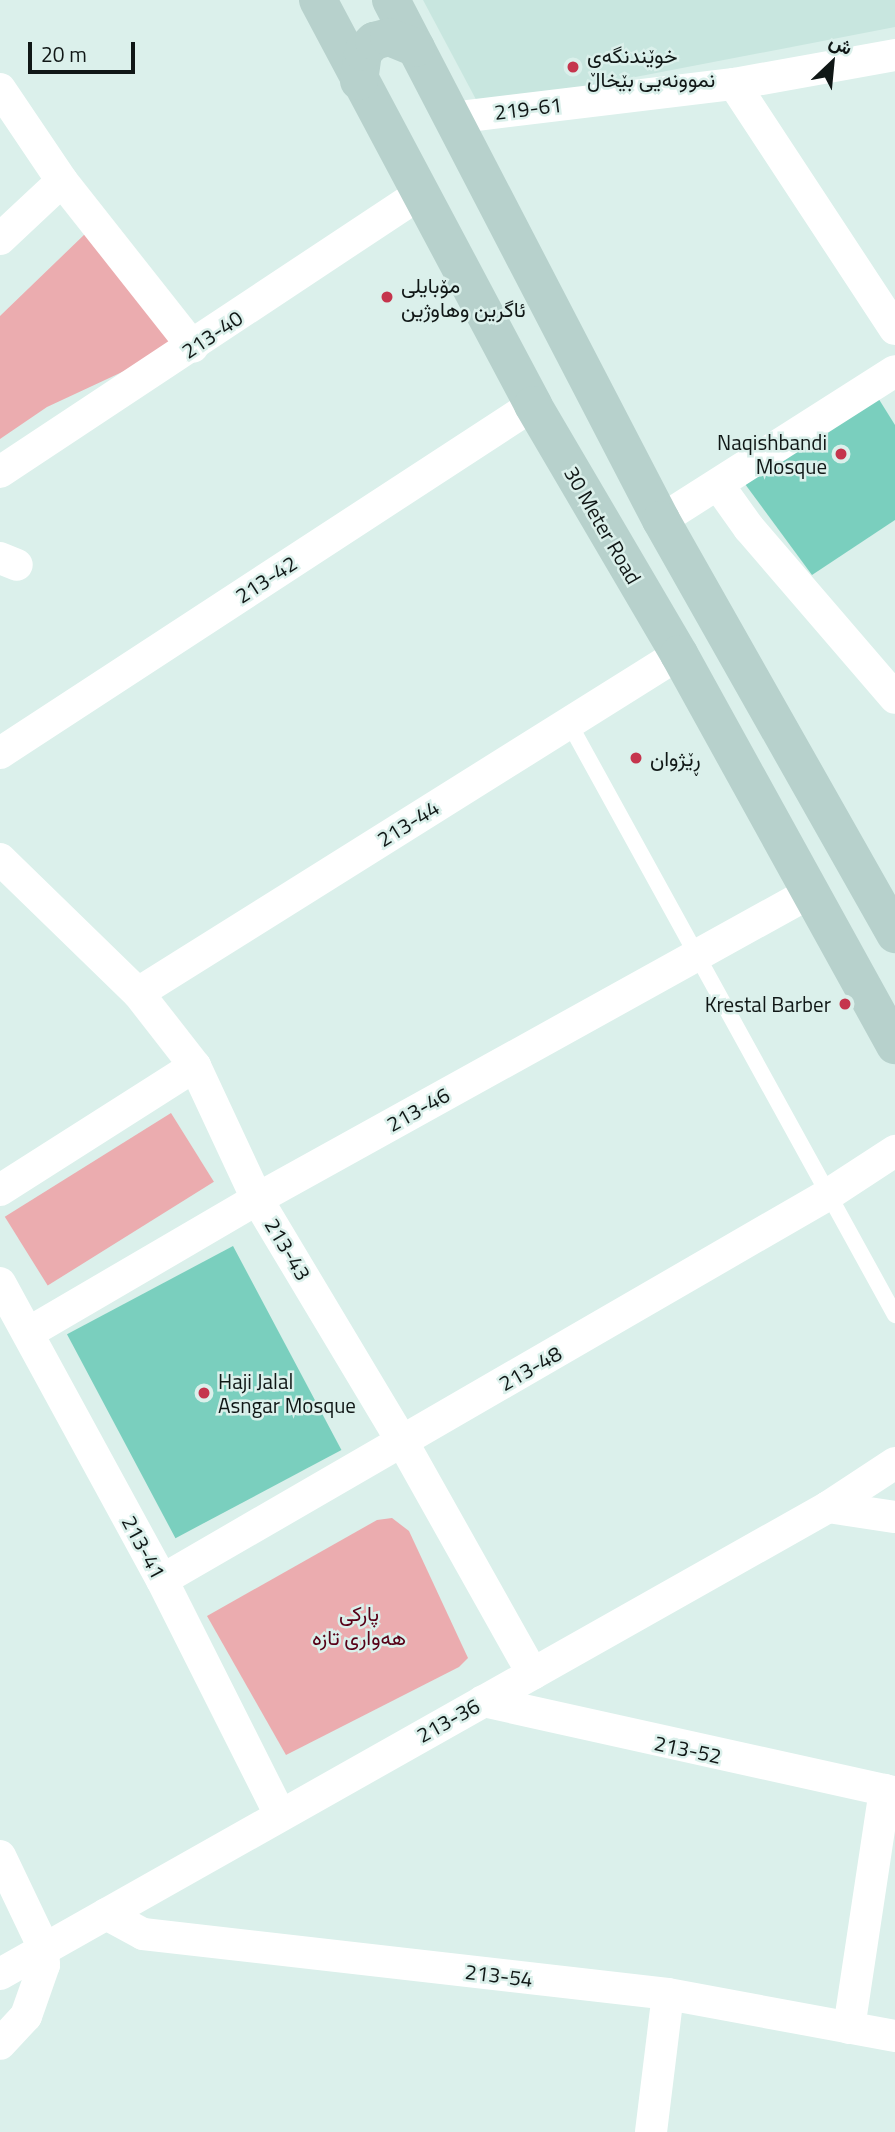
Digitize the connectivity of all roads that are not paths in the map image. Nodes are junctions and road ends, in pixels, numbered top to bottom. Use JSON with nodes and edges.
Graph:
{"nodes":[{"id":1,"x":318,"y":0,"type":"edge"},
{"id":2,"x":391,"y":0,"type":"edge"},
{"id":3,"x":416,"y":48,"type":"junction"},
{"id":4,"x":895,"y":55,"type":"edge"},
{"id":5,"x":359,"y":81,"type":"junction"},
{"id":6,"x":734,"y":84,"type":"junction"},
{"id":7,"x":0,"y":89,"type":"edge"},
{"id":8,"x":452,"y":118,"type":"junction"},
{"id":9,"x":62,"y":181,"type":"junction"},
{"id":10,"x":421,"y":193,"type":"junction"},
{"id":11,"x":0,"y":239,"type":"edge"},
{"id":12,"x":895,"y":329,"type":"edge"},
{"id":13,"x":193,"y":347,"type":"junction"},
{"id":14,"x":895,"y":371,"type":"edge"},
{"id":15,"x":533,"y":405,"type":"junction"},
{"id":16,"x":0,"y":472,"type":"edge"},
{"id":17,"x":719,"y":486,"type":"junction"},
{"id":18,"x":661,"y":520,"type":"junction"},
{"id":19,"x":679,"y":654,"type":"junction"},
{"id":20,"x":892,"y":688,"type":"edge"},
{"id":21,"x":569,"y":723,"type":"junction"},
{"id":22,"x":0,"y":753,"type":"edge"},
{"id":23,"x":0,"y":859,"type":"edge"},
{"id":24,"x":811,"y":891,"type":"junction"},
{"id":25,"x":895,"y":934,"type":"edge"},
{"id":26,"x":696,"y":953,"type":"junction"},
{"id":27,"x":138,"y":993,"type":"junction"},
{"id":28,"x":895,"y":1045,"type":"edge"},
{"id":29,"x":195,"y":1066,"type":"junction"},
{"id":30,"x":895,"y":1151,"type":"edge"},
{"id":31,"x":0,"y":1190,"type":"edge"},
{"id":32,"x":829,"y":1194,"type":"junction"},
{"id":33,"x":257,"y":1199,"type":"junction"},
{"id":34,"x":0,"y":1283,"type":"edge"},
{"id":35,"x":895,"y":1315,"type":"edge"},
{"id":36,"x":27,"y":1333,"type":"junction"},
{"id":37,"x":402,"y":1441,"type":"junction"},
{"id":38,"x":895,"y":1463,"type":"edge"},
{"id":39,"x":828,"y":1507,"type":"junction"},
{"id":40,"x":895,"y":1517,"type":"edge"},
{"id":41,"x":162,"y":1580,"type":"junction"},
{"id":42,"x":533,"y":1674,"type":"junction"},
{"id":43,"x":483,"y":1701,"type":"junction"},
{"id":44,"x":890,"y":1791,"type":"edge"},
{"id":45,"x":281,"y":1815,"type":"junction"},
{"id":46,"x":0,"y":1856,"type":"edge"},
{"id":47,"x":106,"y":1914,"type":"junction"},
{"id":48,"x":43,"y":1947,"type":"junction"},
{"id":49,"x":0,"y":1974,"type":"edge"},
{"id":50,"x":668,"y":1994,"type":"junction"},
{"id":51,"x":849,"y":2028,"type":"junction"},
{"id":52,"x":895,"y":2036,"type":"edge"},
{"id":53,"x":0,"y":2044,"type":"edge"},
{"id":54,"x":651,"y":2132,"type":"edge"}],
"edges":[{"from":1,"to":5,"type":"main road","name":"30 Meter Road"},
{"from":2,"to":3,"type":"main road"},
{"from":3,"to":5,"type":"main road"},
{"from":3,"to":8,"type":"main road"},
{"from":4,"to":6,"type":"street","name":"219-61"},
{"from":5,"to":10,"type":"main road","name":"30 Meter Road"},
{"from":6,"to":8,"type":"street","name":"219-61"},
{"from":6,"to":12,"type":"street"},
{"from":7,"to":9,"type":"street"},
{"from":8,"to":18,"type":"main road"},
{"from":9,"to":11,"type":"street"},
{"from":9,"to":13,"type":"street"},
{"from":10,"to":13,"type":"street","name":"213-40"},
{"from":10,"to":15,"type":"main road","name":"30 Meter Road"},
{"from":13,"to":16,"type":"street","name":"213-40"},
{"from":14,"to":17,"type":"street"},
{"from":15,"to":19,"type":"main road","name":"30 Meter Road"},
{"from":15,"to":22,"type":"street","name":"213-42"},
{"from":17,"to":18,"type":"street"},
{"from":17,"to":20,"type":"street"},
{"from":18,"to":25,"type":"main road"},
{"from":19,"to":21,"type":"street","name":"213-44"},
{"from":19,"to":24,"type":"main road","name":"30 Meter Road"},
{"from":21,"to":26,"type":"lane"},
{"from":21,"to":27,"type":"street","name":"213-44"},
{"from":23,"to":27,"type":"street","name":"213-43"},
{"from":24,"to":26,"type":"street","name":"213-46"},
{"from":24,"to":28,"type":"main road","name":"30 Meter Road"},
{"from":26,"to":32,"type":"lane"},
{"from":26,"to":33,"type":"street","name":"213-46"},
{"from":27,"to":29,"type":"street","name":"213-43"},
{"from":29,"to":31,"type":"street"},
{"from":29,"to":33,"type":"street","name":"213-43"},
{"from":30,"to":32,"type":"street","name":"213-48"},
{"from":32,"to":35,"type":"lane"},
{"from":32,"to":37,"type":"street","name":"213-48"},
{"from":33,"to":36,"type":"street","name":"213-46"},
{"from":33,"to":37,"type":"street","name":"213-43"},
{"from":34,"to":36,"type":"street","name":"213-41"},
{"from":36,"to":41,"type":"street","name":"213-41"},
{"from":37,"to":41,"type":"street","name":"213-48"},
{"from":37,"to":42,"type":"street","name":"213-43"},
{"from":38,"to":39,"type":"street","name":"213-36"},
{"from":39,"to":40,"type":"street"},
{"from":39,"to":42,"type":"street","name":"213-36"},
{"from":41,"to":45,"type":"street","name":"213-41"},
{"from":42,"to":43,"type":"street","name":"213-36"},
{"from":43,"to":44,"type":"street","name":"213-52"},
{"from":43,"to":45,"type":"street","name":"213-36"},
{"from":44,"to":51,"type":"street"},
{"from":45,"to":47,"type":"street","name":"213-36"},
{"from":46,"to":48,"type":"street"},
{"from":47,"to":48,"type":"street","name":"213-36"},
{"from":47,"to":50,"type":"street","name":"213-54"},
{"from":48,"to":49,"type":"street","name":"213-36"},
{"from":48,"to":53,"type":"street"},
{"from":50,"to":51,"type":"street","name":"213-54"},
{"from":50,"to":54,"type":"street"},
{"from":51,"to":52,"type":"street","name":"213-54"}]}
